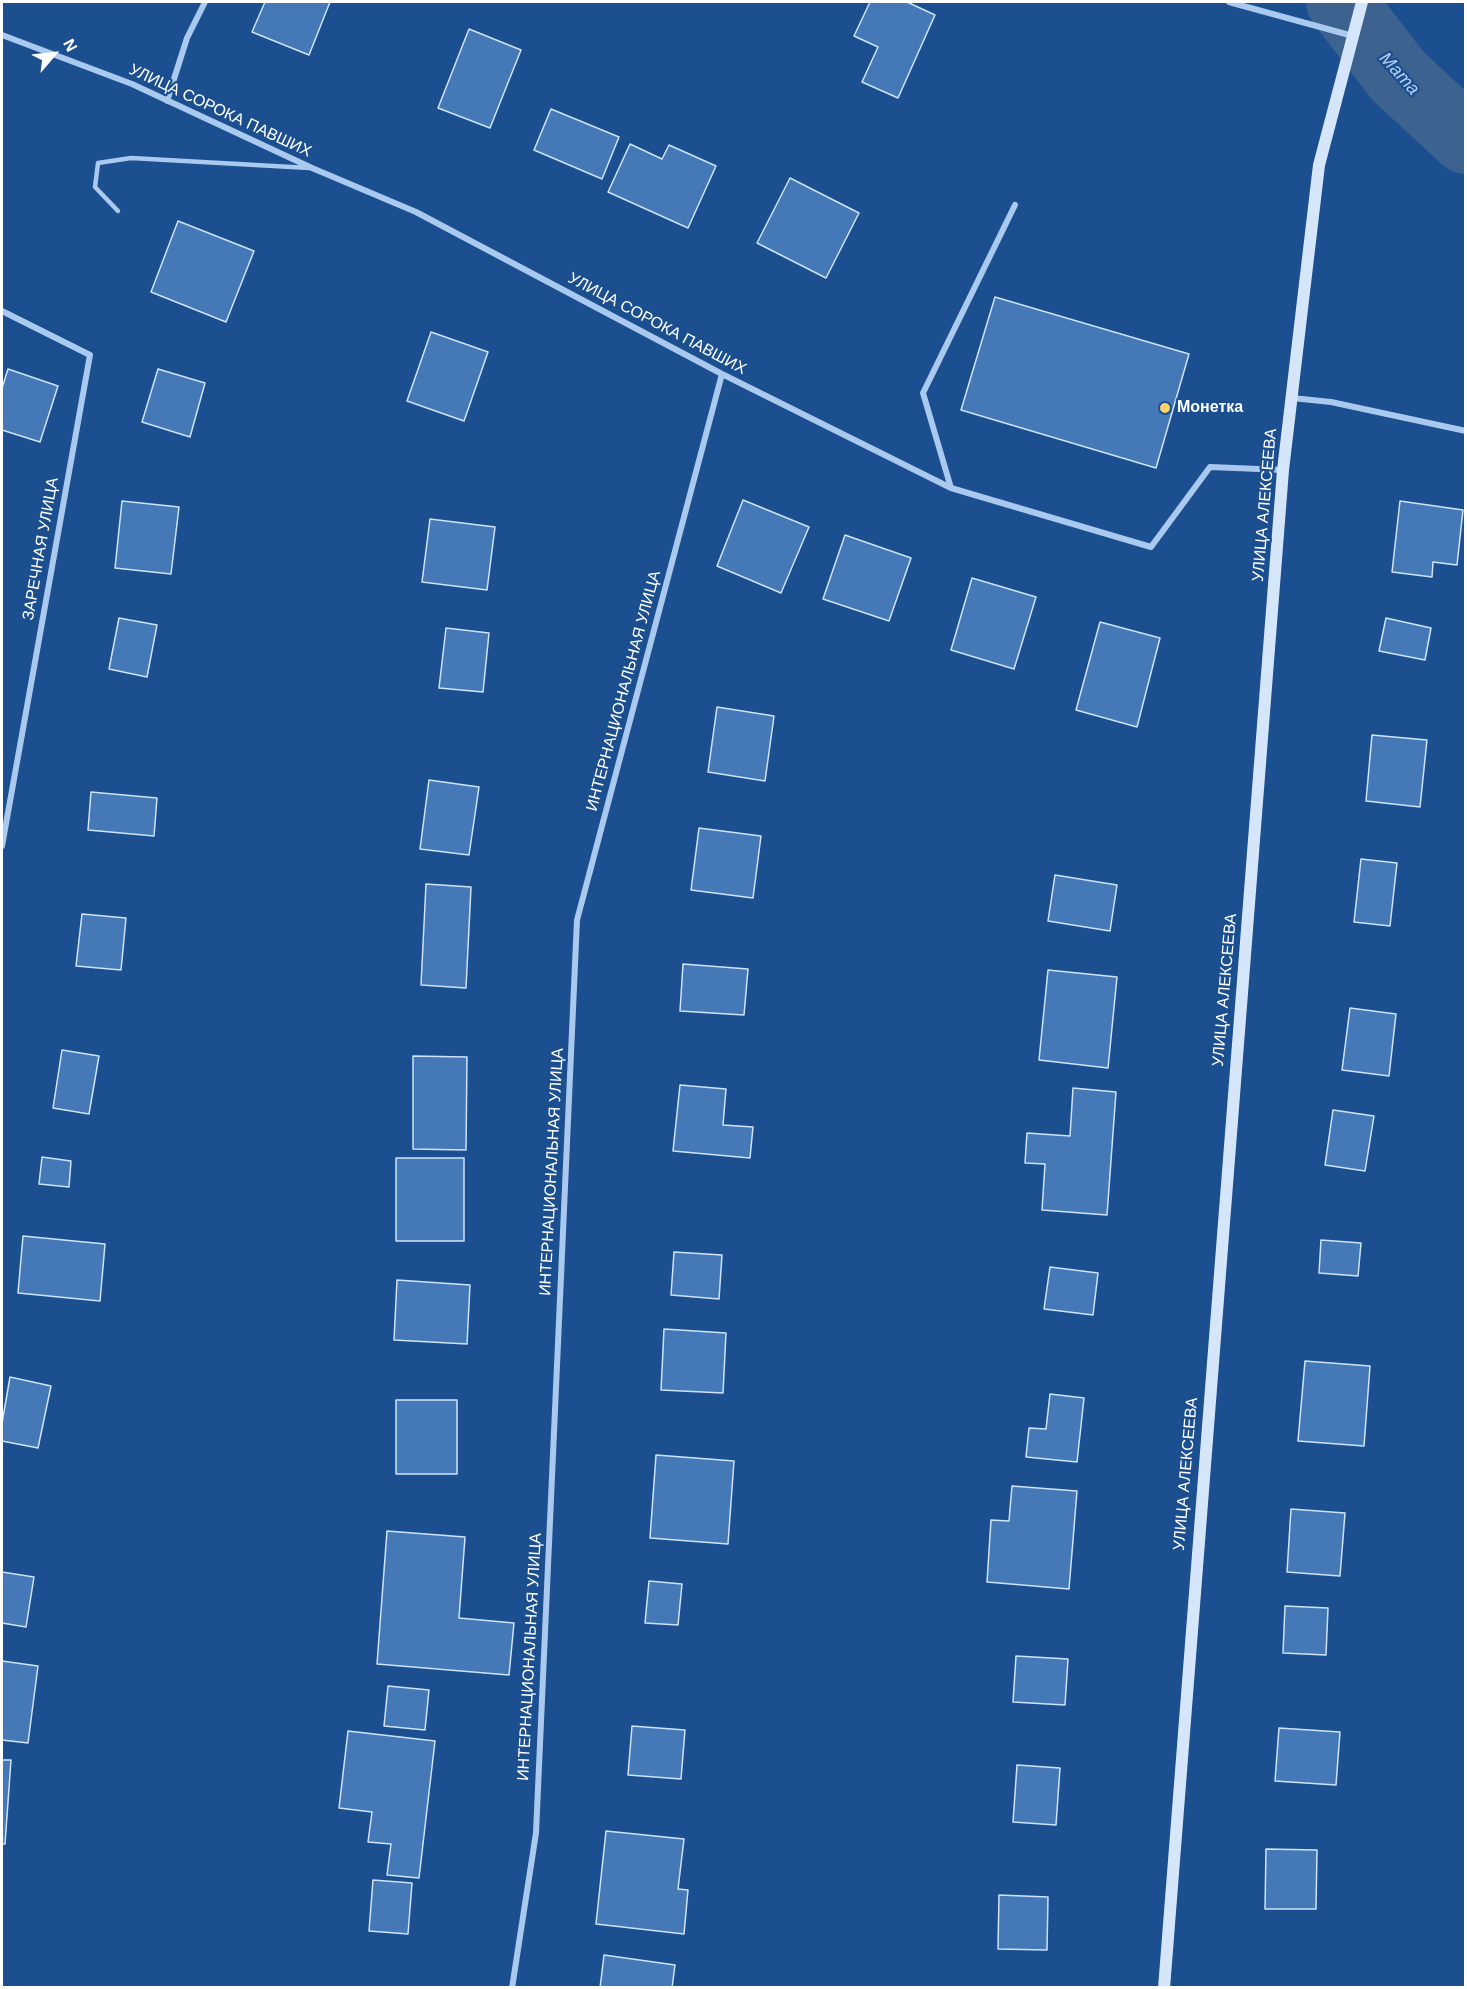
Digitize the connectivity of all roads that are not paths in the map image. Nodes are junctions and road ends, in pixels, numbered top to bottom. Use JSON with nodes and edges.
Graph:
{"nodes":[{"id":1,"x":205,"y":2,"type":"edge"},
{"id":2,"x":1229,"y":2,"type":"edge"},
{"id":3,"x":1362,"y":2,"type":"edge"},
{"id":4,"x":2,"y":35,"type":"edge"},
{"id":5,"x":1353,"y":36,"type":"junction"},
{"id":6,"x":167,"y":101,"type":"junction"},
{"id":7,"x":312,"y":168,"type":"junction"},
{"id":8,"x":1015,"y":205,"type":"dead end"},
{"id":9,"x":118,"y":211,"type":"dead end"},
{"id":10,"x":2,"y":311,"type":"edge"},
{"id":11,"x":722,"y":374,"type":"junction"},
{"id":12,"x":1292,"y":398,"type":"junction"},
{"id":13,"x":1466,"y":430,"type":"edge"},
{"id":14,"x":1283,"y":470,"type":"junction"},
{"id":15,"x":951,"y":488,"type":"junction"},
{"id":16,"x":3,"y":827,"type":"edge"},
{"id":17,"x":2,"y":846,"type":"edge"},
{"id":18,"x":512,"y":1988,"type":"edge"},
{"id":19,"x":1164,"y":1988,"type":"edge"}],
"edges":[{"from":1,"to":6,"type":"street"},
{"from":2,"to":5,"type":"street"},
{"from":3,"to":5,"type":"main road","name":"УЛИЦА АЛЕКСЕЕВА"},
{"from":4,"to":6,"type":"street","name":"УЛИЦА СОРОКА ПАВШИХ"},
{"from":5,"to":12,"type":"main road","name":"УЛИЦА АЛЕКСЕЕВА"},
{"from":6,"to":7,"type":"street","name":"УЛИЦА СОРОКА ПАВШИХ"},
{"from":7,"to":9,"type":"lane"},
{"from":7,"to":11,"type":"street","name":"УЛИЦА СОРОКА ПАВШИХ"},
{"from":8,"to":15,"type":"street"},
{"from":10,"to":16,"type":"street","name":"ЗАРЕЧНАЯ УЛИЦА"},
{"from":11,"to":15,"type":"street","name":"УЛИЦА СОРОКА ПАВШИХ"},
{"from":11,"to":18,"type":"street","name":"ИНТЕРНАЦИОНАЛЬНАЯ УЛИЦА"},
{"from":12,"to":13,"type":"street"},
{"from":12,"to":14,"type":"main road","name":"УЛИЦА АЛЕКСЕЕВА"},
{"from":14,"to":15,"type":"street","name":"УЛИЦА СОРОКА ПАВШИХ"},
{"from":14,"to":19,"type":"main road","name":"УЛИЦА АЛЕКСЕЕВА"},
{"from":16,"to":17,"type":"street","name":"ЗАРЕЧНАЯ УЛИЦА"}]}
